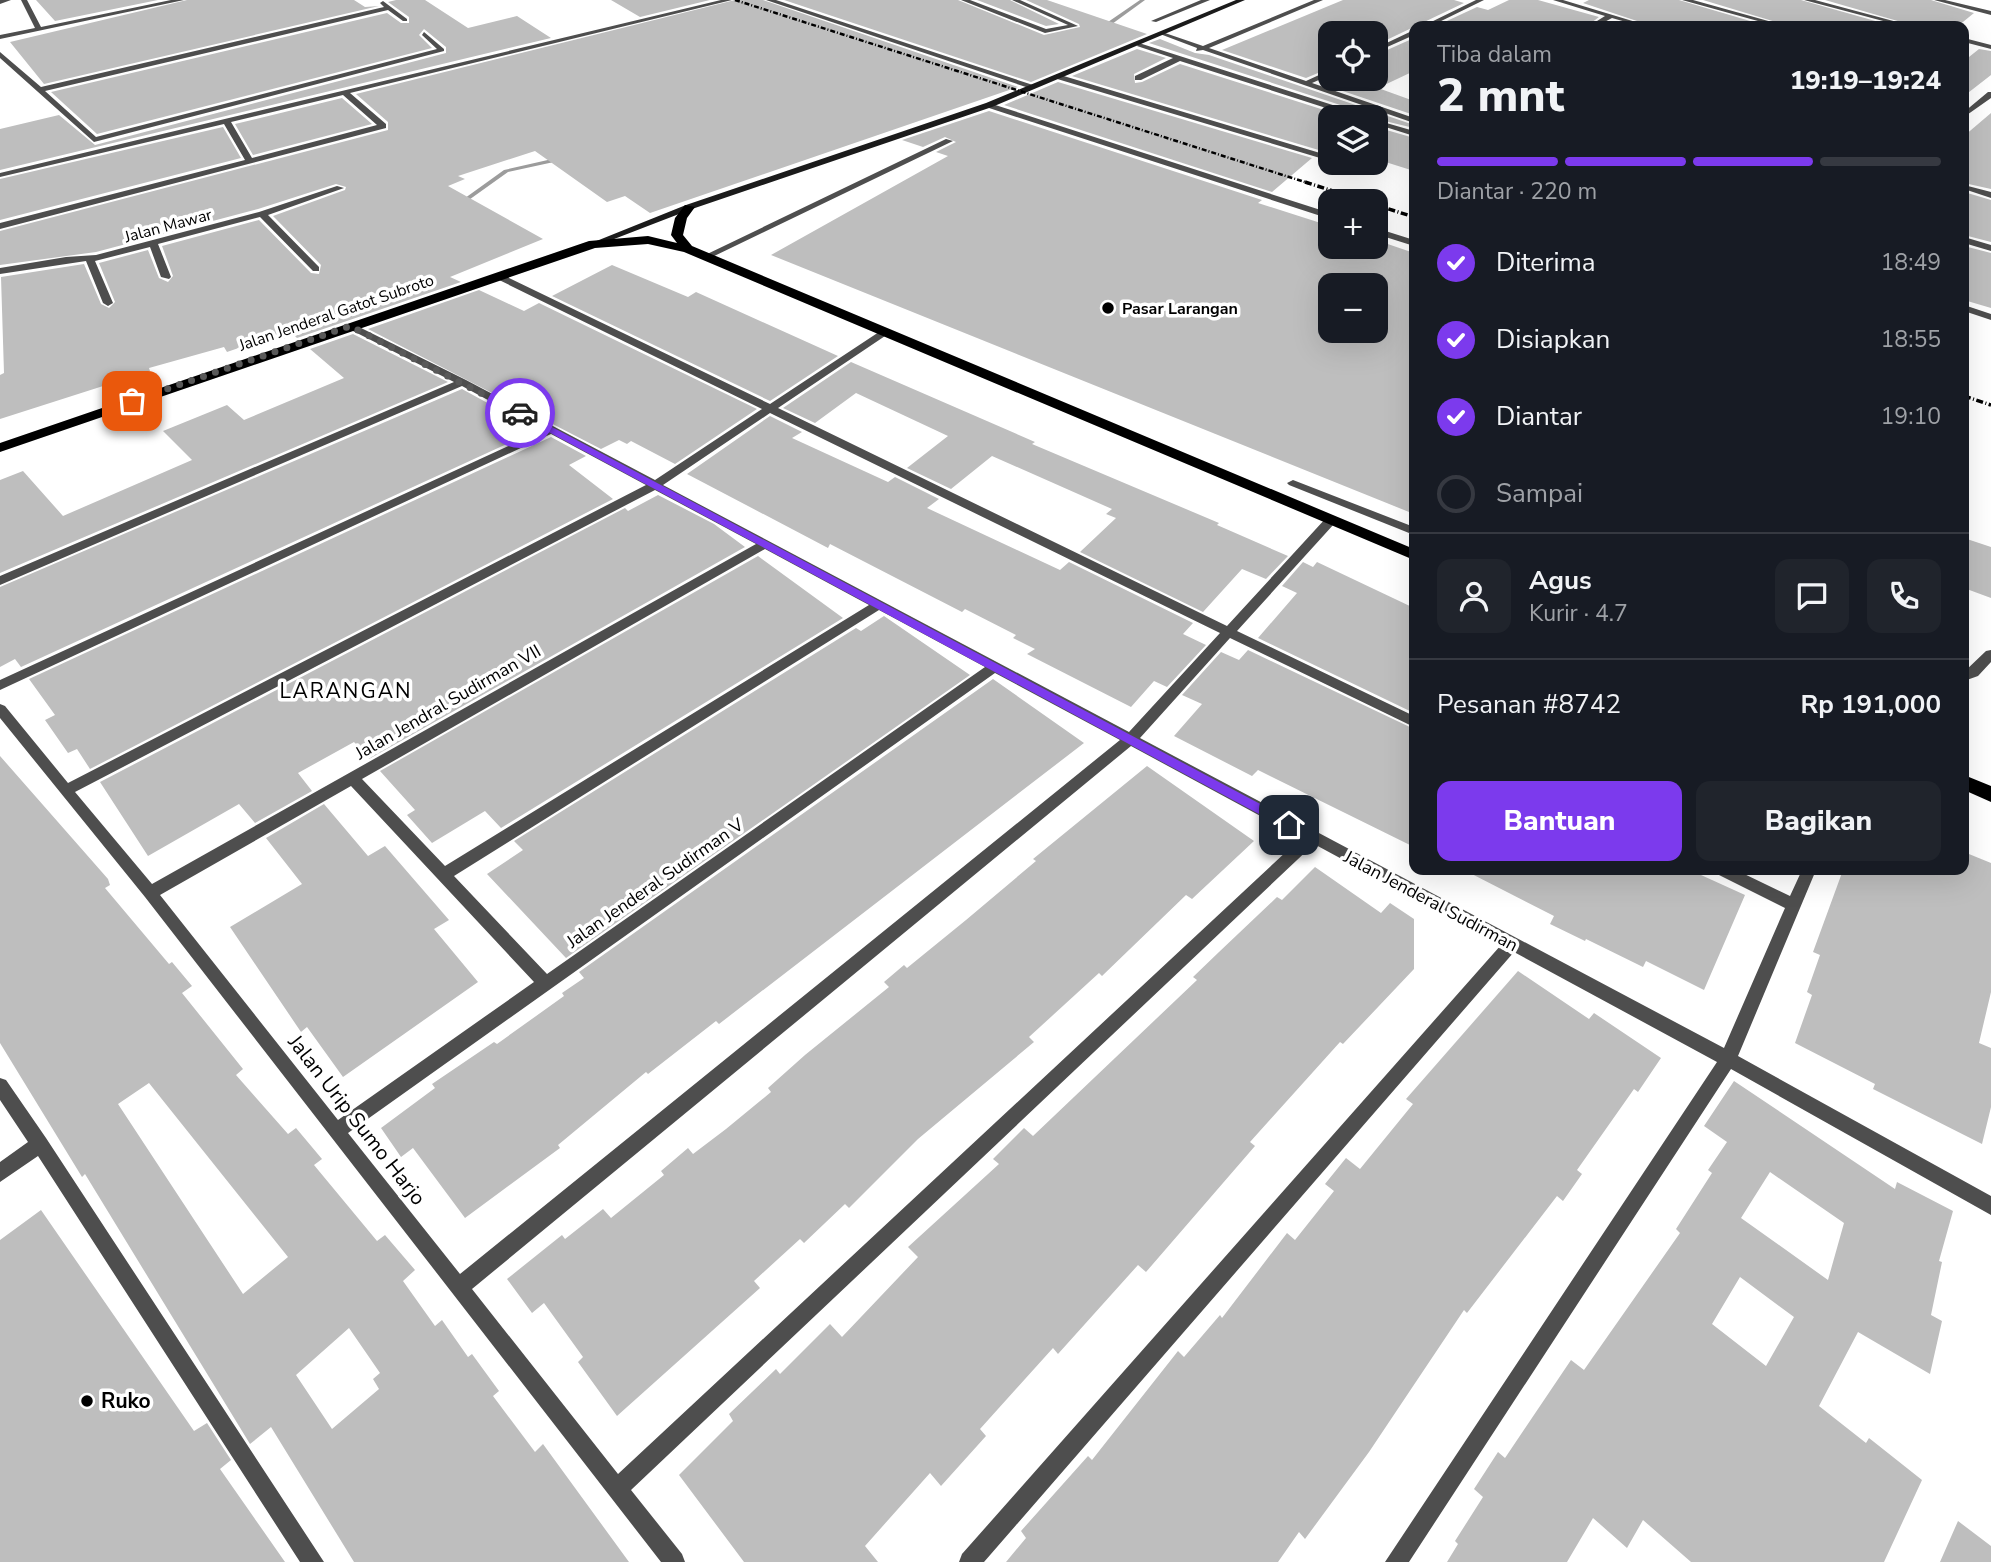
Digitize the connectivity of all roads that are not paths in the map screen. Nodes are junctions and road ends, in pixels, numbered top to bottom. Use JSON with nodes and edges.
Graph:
{"nodes":[{"id":1,"x":8,"y":0,"type":"edge"},
{"id":2,"x":24,"y":0,"type":"edge"},
{"id":3,"x":181,"y":0,"type":"edge"},
{"id":4,"x":379,"y":0,"type":"edge"},
{"id":5,"x":729,"y":0,"type":"edge"},
{"id":6,"x":769,"y":0,"type":"edge"},
{"id":7,"x":964,"y":0,"type":"edge"},
{"id":8,"x":1015,"y":0,"type":"edge"},
{"id":9,"x":1207,"y":0,"type":"edge"},
{"id":10,"x":1242,"y":0,"type":"edge"},
{"id":11,"x":1320,"y":0,"type":"edge"},
{"id":12,"x":1481,"y":0,"type":"edge"},
{"id":13,"x":1556,"y":0,"type":"edge"},
{"id":14,"x":1685,"y":0,"type":"edge"},
{"id":15,"x":1807,"y":0,"type":"edge"},
{"id":16,"x":1937,"y":0,"type":"edge"},
{"id":17,"x":0,"y":2,"type":"edge"},
{"id":18,"x":1228,"y":6,"type":"junction"},
{"id":19,"x":389,"y":8,"type":"junction"},
{"id":20,"x":1991,"y":13,"type":"edge"},
{"id":21,"x":1611,"y":16,"type":"junction"},
{"id":22,"x":405,"y":20,"type":"dead end"},
{"id":23,"x":1437,"y":21,"type":"edge"},
{"id":24,"x":1602,"y":21,"type":"edge"},
{"id":25,"x":1628,"y":21,"type":"edge"},
{"id":26,"x":1764,"y":21,"type":"edge"},
{"id":27,"x":1889,"y":21,"type":"edge"},
{"id":28,"x":1154,"y":22,"type":"dead end"},
{"id":29,"x":39,"y":29,"type":"junction"},
{"id":30,"x":424,"y":34,"type":"dead end"},
{"id":31,"x":1163,"y":34,"type":"junction"},
{"id":32,"x":1409,"y":34,"type":"edge"},
{"id":33,"x":0,"y":37,"type":"edge"},
{"id":34,"x":1969,"y":41,"type":"edge"},
{"id":35,"x":1388,"y":44,"type":"edge"},
{"id":36,"x":1139,"y":45,"type":"junction"},
{"id":37,"x":1991,"y":47,"type":"edge"},
{"id":38,"x":1201,"y":49,"type":"junction"},
{"id":39,"x":0,"y":54,"type":"edge"},
{"id":40,"x":1177,"y":59,"type":"junction"},
{"id":41,"x":1057,"y":76,"type":"junction"},
{"id":42,"x":1138,"y":78,"type":"dead end"},
{"id":43,"x":1318,"y":78,"type":"edge"},
{"id":44,"x":1305,"y":84,"type":"junction"},
{"id":45,"x":1032,"y":86,"type":"junction"},
{"id":46,"x":39,"y":90,"type":"junction"},
{"id":47,"x":346,"y":94,"type":"junction"},
{"id":48,"x":1991,"y":94,"type":"edge"},
{"id":49,"x":1345,"y":97,"type":"junction"},
{"id":50,"x":989,"y":105,"type":"junction"},
{"id":51,"x":1323,"y":105,"type":"edge"},
{"id":52,"x":1328,"y":105,"type":"edge"},
{"id":53,"x":1969,"y":111,"type":"edge"},
{"id":54,"x":1409,"y":119,"type":"edge"},
{"id":55,"x":228,"y":122,"type":"junction"},
{"id":56,"x":1388,"y":126,"type":"edge"},
{"id":57,"x":1409,"y":132,"type":"edge"},
{"id":58,"x":949,"y":141,"type":"dead end"},
{"id":59,"x":1318,"y":155,"type":"edge"},
{"id":60,"x":250,"y":161,"type":"junction"},
{"id":61,"x":0,"y":175,"type":"edge"},
{"id":62,"x":340,"y":188,"type":"dead end"},
{"id":63,"x":1969,"y":188,"type":"edge"},
{"id":64,"x":1991,"y":195,"type":"edge"},
{"id":65,"x":689,"y":207,"type":"junction"},
{"id":66,"x":1318,"y":212,"type":"edge"},
{"id":67,"x":261,"y":214,"type":"junction"},
{"id":68,"x":0,"y":226,"type":"edge"},
{"id":69,"x":1388,"y":235,"type":"edge"},
{"id":70,"x":1409,"y":241,"type":"edge"},
{"id":71,"x":1969,"y":241,"type":"edge"},
{"id":72,"x":153,"y":244,"type":"junction"},
{"id":73,"x":593,"y":244,"type":"junction"},
{"id":74,"x":1991,"y":248,"type":"edge"},
{"id":75,"x":688,"y":249,"type":"junction"},
{"id":76,"x":705,"y":257,"type":"junction"},
{"id":77,"x":90,"y":259,"type":"junction"},
{"id":78,"x":316,"y":269,"type":"dead end"},
{"id":79,"x":0,"y":271,"type":"edge"},
{"id":80,"x":498,"y":276,"type":"junction"},
{"id":81,"x":166,"y":277,"type":"dead end"},
{"id":82,"x":108,"y":303,"type":"dead end"},
{"id":83,"x":1969,"y":310,"type":"edge"},
{"id":84,"x":1991,"y":317,"type":"edge"},
{"id":85,"x":350,"y":326,"type":"junction"},
{"id":86,"x":885,"y":331,"type":"junction"},
{"id":87,"x":461,"y":382,"type":"junction"},
{"id":88,"x":768,"y":409,"type":"junction"},
{"id":89,"x":552,"y":430,"type":"junction"},
{"id":90,"x":0,"y":448,"type":"edge"},
{"id":91,"x":1293,"y":483,"type":"dead end"},
{"id":92,"x":655,"y":485,"type":"junction"},
{"id":93,"x":1330,"y":521,"type":"junction"},
{"id":94,"x":1409,"y":529,"type":"edge"},
{"id":95,"x":765,"y":544,"type":"junction"},
{"id":96,"x":1409,"y":553,"type":"edge"},
{"id":97,"x":0,"y":581,"type":"edge"},
{"id":98,"x":880,"y":604,"type":"junction"},
{"id":99,"x":1227,"y":631,"type":"junction"},
{"id":100,"x":1991,"y":654,"type":"edge"},
{"id":101,"x":996,"y":666,"type":"junction"},
{"id":102,"x":1969,"y":675,"type":"edge"},
{"id":103,"x":0,"y":685,"type":"edge"},
{"id":104,"x":0,"y":709,"type":"edge"},
{"id":105,"x":1409,"y":720,"type":"edge"},
{"id":106,"x":1129,"y":740,"type":"junction"},
{"id":107,"x":352,"y":778,"type":"junction"},
{"id":108,"x":1969,"y":784,"type":"edge"},
{"id":109,"x":66,"y":790,"type":"junction"},
{"id":110,"x":1991,"y":794,"type":"edge"},
{"id":111,"x":1312,"y":837,"type":"junction"},
{"id":112,"x":443,"y":875,"type":"junction"},
{"id":113,"x":1732,"y":875,"type":"edge"},
{"id":114,"x":1807,"y":875,"type":"edge"},
{"id":115,"x":150,"y":893,"type":"junction"},
{"id":116,"x":1794,"y":905,"type":"junction"},
{"id":117,"x":1511,"y":945,"type":"junction"},
{"id":118,"x":545,"y":983,"type":"junction"},
{"id":119,"x":1728,"y":1059,"type":"junction"},
{"id":120,"x":0,"y":1086,"type":"edge"},
{"id":121,"x":336,"y":1131,"type":"junction"},
{"id":122,"x":40,"y":1144,"type":"junction"},
{"id":123,"x":0,"y":1173,"type":"edge"},
{"id":124,"x":1991,"y":1206,"type":"edge"},
{"id":125,"x":459,"y":1287,"type":"junction"},
{"id":126,"x":617,"y":1489,"type":"junction"},
{"id":127,"x":313,"y":1562,"type":"edge"},
{"id":128,"x":674,"y":1562,"type":"edge"},
{"id":129,"x":970,"y":1562,"type":"edge"},
{"id":130,"x":1396,"y":1562,"type":"edge"}],
"edges":[{"from":1,"to":17,"type":"street"},
{"from":2,"to":29,"type":"street"},
{"from":3,"to":29,"type":"street"},
{"from":4,"to":19,"type":"street"},
{"from":5,"to":47,"type":"street"},
{"from":6,"to":45,"type":"street"},
{"from":7,"to":8,"type":"street"},
{"from":9,"to":18,"type":"street"},
{"from":9,"to":28,"type":"street"},
{"from":10,"to":18,"type":"main road"},
{"from":11,"to":38,"type":"street"},
{"from":12,"to":23,"type":"street"},
{"from":13,"to":21,"type":"street"},
{"from":14,"to":26,"type":"street"},
{"from":15,"to":27,"type":"street"},
{"from":16,"to":20,"type":"street"},
{"from":18,"to":31,"type":"main road"},
{"from":19,"to":22,"type":"street"},
{"from":19,"to":46,"type":"street"},
{"from":21,"to":24,"type":"street"},
{"from":21,"to":25,"type":"street"},
{"from":29,"to":33,"type":"street"},
{"from":30,"to":46,"type":"street"},
{"from":31,"to":36,"type":"main road"},
{"from":31,"to":38,"type":"street"},
{"from":32,"to":35,"type":"street"},
{"from":34,"to":37,"type":"street"},
{"from":36,"to":40,"type":"street"},
{"from":36,"to":41,"type":"main road"},
{"from":38,"to":40,"type":"street"},
{"from":38,"to":44,"type":"street"},
{"from":39,"to":46,"type":"street"},
{"from":40,"to":42,"type":"street"},
{"from":40,"to":51,"type":"street"},
{"from":41,"to":45,"type":"main road"},
{"from":41,"to":59,"type":"street"},
{"from":43,"to":44,"type":"street"},
{"from":44,"to":49,"type":"street"},
{"from":45,"to":50,"type":"main road"},
{"from":47,"to":55,"type":"street"},
{"from":47,"to":60,"type":"street"},
{"from":48,"to":53,"type":"street"},
{"from":49,"to":52,"type":"street"},
{"from":49,"to":54,"type":"street"},
{"from":50,"to":65,"type":"main road"},
{"from":50,"to":66,"type":"street"},
{"from":55,"to":60,"type":"street"},
{"from":55,"to":61,"type":"street"},
{"from":56,"to":57,"type":"street"},
{"from":58,"to":76,"type":"street"},
{"from":60,"to":68,"type":"street"},
{"from":62,"to":67,"type":"street","name":"Jalan Mawar"},
{"from":63,"to":64,"type":"street"},
{"from":65,"to":73,"type":"main road"},
{"from":65,"to":75,"type":"highway"},
{"from":67,"to":72,"type":"street","name":"Jalan Mawar"},
{"from":67,"to":78,"type":"street"},
{"from":69,"to":70,"type":"street"},
{"from":71,"to":74,"type":"street"},
{"from":72,"to":77,"type":"street","name":"Jalan Mawar"},
{"from":72,"to":81,"type":"street"},
{"from":73,"to":75,"type":"highway","name":"Jalan Jenderal Gatot Subroto"},
{"from":73,"to":80,"type":"highway","name":"Jalan Jenderal Gatot Subroto"},
{"from":75,"to":76,"type":"highway","name":"Jalan Jenderal Gatot Subroto"},
{"from":76,"to":86,"type":"highway","name":"Jalan Jenderal Gatot Subroto"},
{"from":77,"to":79,"type":"street","name":"Jalan Mawar"},
{"from":77,"to":82,"type":"street"},
{"from":80,"to":85,"type":"highway","name":"Jalan Jenderal Gatot Subroto"},
{"from":80,"to":88,"type":"street"},
{"from":83,"to":84,"type":"street"},
{"from":85,"to":87,"type":"street","name":"Jalan Jenderal Sudirman"},
{"from":85,"to":90,"type":"highway","name":"Jalan Jenderal Gatot Subroto"},
{"from":86,"to":88,"type":"street"},
{"from":86,"to":93,"type":"highway","name":"Jalan Jenderal Gatot Subroto"},
{"from":87,"to":89,"type":"street","name":"Jalan Jenderal Sudirman"},
{"from":87,"to":97,"type":"street"},
{"from":88,"to":92,"type":"street"},
{"from":88,"to":99,"type":"street"},
{"from":89,"to":92,"type":"street","name":"Jalan Jenderal Sudirman"},
{"from":89,"to":103,"type":"street"},
{"from":91,"to":94,"type":"street"},
{"from":92,"to":95,"type":"street","name":"Jalan Jenderal Sudirman"},
{"from":92,"to":109,"type":"street"},
{"from":93,"to":96,"type":"highway","name":"Jalan Jenderal Gatot Subroto"},
{"from":93,"to":99,"type":"street"},
{"from":95,"to":98,"type":"street","name":"Jalan Jenderal Sudirman"},
{"from":95,"to":107,"type":"street","name":"Jalan Jendral Sudirman VII"},
{"from":98,"to":101,"type":"street","name":"Jalan Jenderal Sudirman"},
{"from":98,"to":112,"type":"street"},
{"from":99,"to":105,"type":"street"},
{"from":99,"to":106,"type":"street"},
{"from":100,"to":102,"type":"street"},
{"from":101,"to":106,"type":"street","name":"Jalan Jenderal Sudirman"},
{"from":101,"to":118,"type":"street","name":"Jalan Jenderal Sudirman V"},
{"from":104,"to":109,"type":"street","name":"Jalan Urip Sumo Harjo"},
{"from":106,"to":111,"type":"street","name":"Jalan Jenderal Sudirman"},
{"from":106,"to":125,"type":"street"},
{"from":107,"to":112,"type":"street"},
{"from":107,"to":115,"type":"street","name":"Jalan Jendral Sudirman VII"},
{"from":108,"to":110,"type":"highway"},
{"from":109,"to":115,"type":"street","name":"Jalan Urip Sumo Harjo"},
{"from":111,"to":117,"type":"street","name":"Jalan Jenderal Sudirman"},
{"from":111,"to":126,"type":"street"},
{"from":112,"to":118,"type":"street"},
{"from":113,"to":116,"type":"street"},
{"from":114,"to":116,"type":"street"},
{"from":115,"to":121,"type":"street","name":"Jalan Urip Sumo Harjo"},
{"from":116,"to":119,"type":"street"},
{"from":117,"to":119,"type":"street","name":"Jalan Jenderal Sudirman"},
{"from":117,"to":129,"type":"street"},
{"from":118,"to":121,"type":"street","name":"Jalan Jenderal Sudirman V"},
{"from":119,"to":124,"type":"street","name":"Jalan Jenderal Sudirman"},
{"from":119,"to":130,"type":"street"},
{"from":120,"to":122,"type":"street"},
{"from":121,"to":125,"type":"street","name":"Jalan Urip Sumo Harjo"},
{"from":122,"to":123,"type":"street"},
{"from":122,"to":127,"type":"street"},
{"from":125,"to":126,"type":"street","name":"Jalan Urip Sumo Harjo"},
{"from":126,"to":128,"type":"street","name":"Jalan Urip Sumo Harjo"}]}
